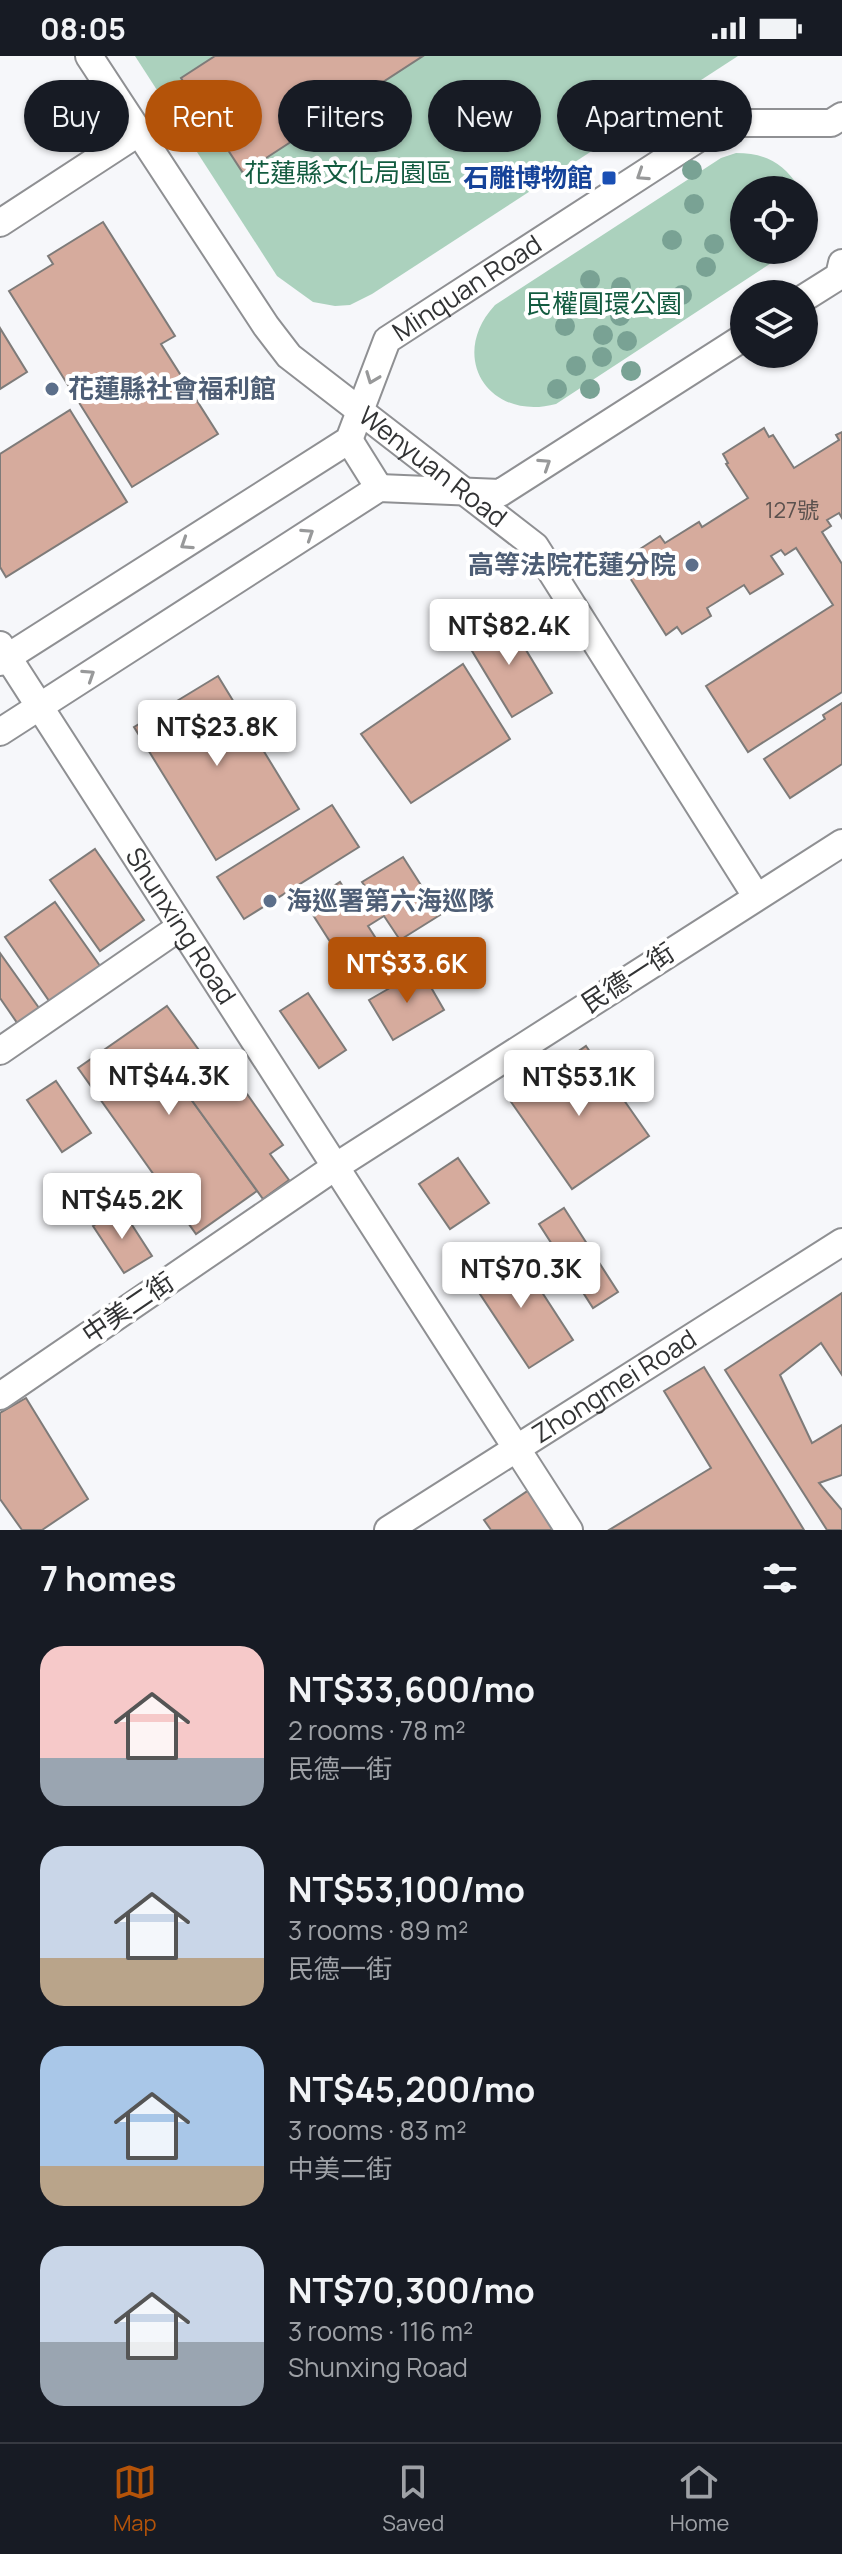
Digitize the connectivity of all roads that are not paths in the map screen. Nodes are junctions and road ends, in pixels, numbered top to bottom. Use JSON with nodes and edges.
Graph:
{"nodes":[{"id":1,"x":89,"y":56,"type":"edge"},
{"id":2,"x":838,"y":126,"type":"edge"},
{"id":3,"x":138,"y":133,"type":"junction"},
{"id":4,"x":0,"y":223,"type":"edge"},
{"id":5,"x":842,"y":263,"type":"edge"},
{"id":6,"x":818,"y":289,"type":"edge"},
{"id":7,"x":730,"y":346,"type":"edge"},
{"id":8,"x":360,"y":410,"type":"junction"},
{"id":9,"x":349,"y":440,"type":"junction"},
{"id":10,"x":379,"y":488,"type":"junction"},
{"id":11,"x":466,"y":492,"type":"junction"},
{"id":12,"x":3,"y":655,"type":"edge"},
{"id":13,"x":39,"y":707,"type":"junction"},
{"id":14,"x":0,"y":732,"type":"edge"},
{"id":15,"x":842,"y":843,"type":"edge"},
{"id":16,"x":756,"y":896,"type":"junction"},
{"id":17,"x":180,"y":927,"type":"junction"},
{"id":18,"x":0,"y":1051,"type":"edge"},
{"id":19,"x":335,"y":1167,"type":"junction"},
{"id":20,"x":842,"y":1242,"type":"edge"},
{"id":21,"x":0,"y":1396,"type":"edge"},
{"id":22,"x":515,"y":1447,"type":"junction"},
{"id":23,"x":388,"y":1530,"type":"edge"},
{"id":24,"x":569,"y":1530,"type":"edge"}],
"edges":[{"from":1,"to":3,"type":"street","name":"Wenyuan Road"},
{"from":2,"to":8,"type":"street","name":"Minquan Road","one_way":true},
{"from":3,"to":4,"type":"street"},
{"from":3,"to":8,"type":"street","name":"Wenyuan Road"},
{"from":5,"to":6,"type":"street"},
{"from":11,"to":7,"type":"street","one_way":true},
{"from":8,"to":9,"type":"street","name":"Minquan Road"},
{"from":8,"to":11,"type":"street","name":"Wenyuan Road"},
{"from":9,"to":10,"type":"street"},
{"from":9,"to":12,"type":"street","one_way":true},
{"from":10,"to":11,"type":"street"},
{"from":13,"to":10,"type":"street","one_way":true},
{"from":11,"to":16,"type":"street","name":"Wenyuan Road"},
{"from":12,"to":13,"type":"street","name":"Shunxing Road"},
{"from":13,"to":14,"type":"street"},
{"from":13,"to":17,"type":"street","name":"Shunxing Road"},
{"from":15,"to":16,"type":"street","name":"民德一街"},
{"from":16,"to":19,"type":"street","name":"民德一街"},
{"from":17,"to":18,"type":"street"},
{"from":17,"to":19,"type":"street","name":"Shunxing Road"},
{"from":19,"to":21,"type":"street","name":"中美二街"},
{"from":19,"to":22,"type":"street","name":"Shunxing Road"},
{"from":20,"to":22,"type":"street","name":"Zhongmei Road"},
{"from":22,"to":23,"type":"street","name":"Zhongmei Road"},
{"from":22,"to":24,"type":"street","name":"Shunxing Road"}]}
